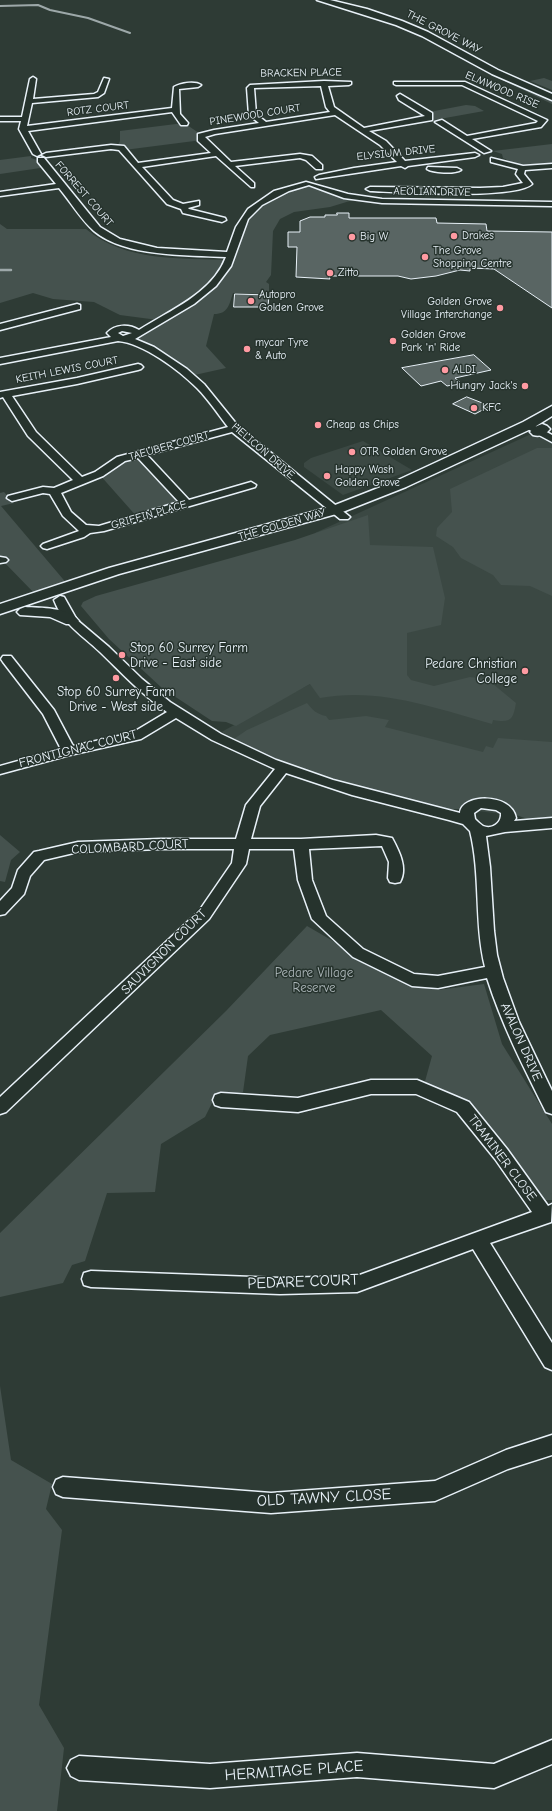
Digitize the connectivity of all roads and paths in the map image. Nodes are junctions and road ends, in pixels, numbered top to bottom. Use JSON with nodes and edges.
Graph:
{"nodes":[{"id":1,"x":321,"y":0,"type":"edge"},
{"id":2,"x":338,"y":0,"type":"edge"},
{"id":3,"x":33,"y":79,"type":"dead end"},
{"id":4,"x":106,"y":79,"type":"dead end"},
{"id":5,"x":324,"y":83,"type":"junction"},
{"id":6,"x":349,"y":83,"type":"dead end"},
{"id":7,"x":396,"y":83,"type":"dead end"},
{"id":8,"x":198,"y":85,"type":"dead end"},
{"id":9,"x":552,"y":91,"type":"edge"},
{"id":10,"x":400,"y":96,"type":"dead end"},
{"id":11,"x":552,"y":97,"type":"edge"},
{"id":12,"x":28,"y":101,"type":"junction"},
{"id":13,"x":175,"y":110,"type":"junction"},
{"id":14,"x":336,"y":113,"type":"junction"},
{"id":15,"x":0,"y":119,"type":"edge"},
{"id":16,"x":25,"y":119,"type":"junction"},
{"id":17,"x":439,"y":122,"type":"dead end"},
{"id":18,"x":184,"y":123,"type":"dead end"},
{"id":19,"x":265,"y":124,"type":"junction"},
{"id":20,"x":23,"y":129,"type":"junction"},
{"id":21,"x":363,"y":130,"type":"junction"},
{"id":22,"x":465,"y":138,"type":"junction"},
{"id":23,"x":217,"y":154,"type":"junction"},
{"id":24,"x":41,"y":156,"type":"junction"},
{"id":25,"x":485,"y":157,"type":"junction"},
{"id":26,"x":138,"y":165,"type":"junction"},
{"id":27,"x":228,"y":165,"type":"junction"},
{"id":28,"x":404,"y":165,"type":"junction"},
{"id":29,"x":552,"y":166,"type":"edge"},
{"id":30,"x":319,"y":167,"type":"dead end"},
{"id":31,"x":520,"y":167,"type":"junction"},
{"id":32,"x":431,"y":169,"type":"dead end"},
{"id":33,"x":458,"y":178,"type":"junction"},
{"id":34,"x":323,"y":179,"type":"junction"},
{"id":35,"x":306,"y":184,"type":"junction"},
{"id":36,"x":62,"y":185,"type":"junction"},
{"id":37,"x":251,"y":186,"type":"dead end"},
{"id":38,"x":370,"y":189,"type":"dead end"},
{"id":39,"x":0,"y":194,"type":"edge"},
{"id":40,"x":196,"y":203,"type":"dead end"},
{"id":41,"x":552,"y":203,"type":"edge"},
{"id":42,"x":184,"y":207,"type":"junction"},
{"id":43,"x":222,"y":220,"type":"dead end"},
{"id":44,"x":231,"y":255,"type":"junction"},
{"id":45,"x":77,"y":307,"type":"dead end"},
{"id":46,"x":0,"y":327,"type":"edge"},
{"id":47,"x":132,"y":334,"type":"junction"},
{"id":48,"x":0,"y":361,"type":"edge"},
{"id":49,"x":138,"y":367,"type":"dead end"},
{"id":50,"x":3,"y":395,"type":"edge"},
{"id":51,"x":552,"y":410,"type":"edge"},
{"id":52,"x":234,"y":428,"type":"junction"},
{"id":53,"x":544,"y":430,"type":"edge"},
{"id":54,"x":140,"y":454,"type":"junction"},
{"id":55,"x":80,"y":481,"type":"junction"},
{"id":56,"x":251,"y":485,"type":"dead end"},
{"id":57,"x":58,"y":490,"type":"junction"},
{"id":58,"x":12,"y":498,"type":"dead end"},
{"id":59,"x":187,"y":504,"type":"junction"},
{"id":60,"x":340,"y":514,"type":"junction"},
{"id":61,"x":87,"y":530,"type":"junction"},
{"id":62,"x":47,"y":546,"type":"dead end"},
{"id":63,"x":61,"y":594,"type":"junction"},
{"id":64,"x":23,"y":607,"type":"junction"},
{"id":65,"x":0,"y":609,"type":"edge"},
{"id":66,"x":0,"y":621,"type":"edge"},
{"id":67,"x":72,"y":621,"type":"junction"},
{"id":68,"x":104,"y":649,"type":"junction"},
{"id":69,"x":7,"y":659,"type":"dead end"},
{"id":70,"x":176,"y":712,"type":"junction"},
{"id":71,"x":69,"y":750,"type":"junction"},
{"id":72,"x":283,"y":768,"type":"junction"},
{"id":73,"x":0,"y":770,"type":"edge"},
{"id":74,"x":506,"y":811,"type":"junction"},
{"id":75,"x":472,"y":819,"type":"junction"},
{"id":76,"x":548,"y":823,"type":"edge"},
{"id":77,"x":500,"y":829,"type":"junction"},
{"id":78,"x":302,"y":844,"type":"junction"},
{"id":79,"x":242,"y":845,"type":"junction"},
{"id":80,"x":483,"y":857,"type":"junction"},
{"id":81,"x":395,"y":878,"type":"dead end"},
{"id":82,"x":0,"y":910,"type":"edge"},
{"id":83,"x":493,"y":971,"type":"junction"},
{"id":84,"x":221,"y":1100,"type":"dead end"},
{"id":85,"x":0,"y":1107,"type":"edge"},
{"id":86,"x":552,"y":1107,"type":"edge"},
{"id":87,"x":548,"y":1214,"type":"edge"},
{"id":88,"x":477,"y":1239,"type":"junction"},
{"id":89,"x":91,"y":1279,"type":"dead end"},
{"id":90,"x":552,"y":1361,"type":"edge"},
{"id":91,"x":552,"y":1445,"type":"edge"},
{"id":92,"x":63,"y":1487,"type":"dead end"},
{"id":93,"x":552,"y":1752,"type":"edge"},
{"id":94,"x":79,"y":1768,"type":"dead end"}],
"edges":[{"from":1,"to":11,"type":"main road","name":"THE GROVE WAY"},
{"from":2,"to":9,"type":"main road","name":"THE GROVE WAY"},
{"from":3,"to":12,"type":"street"},
{"from":4,"to":12,"type":"street"},
{"from":5,"to":6,"type":"street","name":"BRACKEN PLACE"},
{"from":5,"to":14,"type":"street"},
{"from":5,"to":19,"type":"street","name":"BRACKEN PLACE"},
{"from":7,"to":22,"type":"street","name":"ELMWOOD RISE"},
{"from":8,"to":13,"type":"street"},
{"from":10,"to":21,"type":"street"},
{"from":12,"to":16,"type":"street"},
{"from":13,"to":18,"type":"street"},
{"from":13,"to":20,"type":"street","name":"ROTZ COURT"},
{"from":14,"to":19,"type":"street","name":"PINEWOOD COURT"},
{"from":14,"to":21,"type":"street"},
{"from":15,"to":16,"type":"street"},
{"from":16,"to":20,"type":"street"},
{"from":17,"to":22,"type":"street"},
{"from":19,"to":23,"type":"street","name":"PINEWOOD COURT"},
{"from":20,"to":24,"type":"street","name":"FORREST COURT"},
{"from":21,"to":28,"type":"street"},
{"from":22,"to":25,"type":"street"},
{"from":23,"to":26,"type":"street"},
{"from":23,"to":27,"type":"street","name":"PINEWOOD COURT"},
{"from":24,"to":26,"type":"street"},
{"from":24,"to":36,"type":"street","name":"FORREST COURT"},
{"from":25,"to":28,"type":"street","name":"ELYSIUM DRIVE"},
{"from":25,"to":31,"type":"street"},
{"from":26,"to":42,"type":"street"},
{"from":27,"to":30,"type":"street"},
{"from":27,"to":37,"type":"street","name":"PINEWOOD COURT"},
{"from":28,"to":34,"type":"street","name":"ELYSIUM DRIVE"},
{"from":29,"to":31,"type":"street"},
{"from":31,"to":33,"type":"street"},
{"from":32,"to":33,"type":"street"},
{"from":33,"to":38,"type":"street"},
{"from":34,"to":35,"type":"street"},
{"from":34,"to":35,"type":"street"},
{"from":34,"to":41,"type":"street","name":"AEOLIAN DRIVE"},
{"from":35,"to":41,"type":"street","name":"AEOLIAN DRIVE"},
{"from":35,"to":44,"type":"street"},
{"from":36,"to":39,"type":"street"},
{"from":36,"to":44,"type":"street","name":"FORREST COURT"},
{"from":40,"to":42,"type":"street"},
{"from":42,"to":43,"type":"street"},
{"from":44,"to":47,"type":"street"},
{"from":45,"to":46,"type":"street"},
{"from":47,"to":48,"type":"street","name":"HELICON DRIVE"},
{"from":47,"to":52,"type":"street","name":"HELICON DRIVE"},
{"from":49,"to":50,"type":"street","name":"KEITH LEWIS COURT"},
{"from":50,"to":55,"type":"street"},
{"from":51,"to":53,"type":"main road","name":"THE GOLDEN WAY"},
{"from":52,"to":54,"type":"street","name":"TAEUBER COURT"},
{"from":52,"to":60,"type":"street","name":"HELICON DRIVE"},
{"from":53,"to":60,"type":"main road","name":"THE GOLDEN WAY"},
{"from":54,"to":55,"type":"street","name":"TAEUBER COURT"},
{"from":54,"to":59,"type":"street"},
{"from":55,"to":57,"type":"street","name":"TAEUBER COURT"},
{"from":56,"to":59,"type":"street","name":"GRIFFIN PLACE"},
{"from":57,"to":58,"type":"street","name":"TAEUBER COURT"},
{"from":57,"to":61,"type":"street"},
{"from":59,"to":61,"type":"street","name":"GRIFFIN PLACE"},
{"from":60,"to":63,"type":"main road","name":"THE GOLDEN WAY"},
{"from":61,"to":62,"type":"street","name":"GRIFFIN PLACE"},
{"from":63,"to":64,"type":"main road","name":"THE GOLDEN WAY"},
{"from":63,"to":67,"type":"street"},
{"from":63,"to":68,"type":"street"},
{"from":64,"to":65,"type":"main road","name":"THE GOLDEN WAY"},
{"from":64,"to":66,"type":"main road","name":"THE GOLDEN WAY"},
{"from":64,"to":67,"type":"main road"},
{"from":67,"to":68,"type":"street"},
{"from":68,"to":70,"type":"street"},
{"from":69,"to":71,"type":"street"},
{"from":70,"to":71,"type":"street","name":"FRONTIGNAC COURT"},
{"from":70,"to":72,"type":"street"},
{"from":71,"to":73,"type":"street","name":"FRONTIGNAC COURT"},
{"from":72,"to":75,"type":"street"},
{"from":72,"to":79,"type":"street","name":"SAUVIGNON COURT"},
{"from":74,"to":75,"type":"street"},
{"from":74,"to":76,"type":"street"},
{"from":74,"to":77,"type":"street"},
{"from":75,"to":77,"type":"street"},
{"from":75,"to":80,"type":"street","name":"AVALON DRIVE"},
{"from":76,"to":77,"type":"street"},
{"from":77,"to":80,"type":"street","name":"AVALON DRIVE"},
{"from":78,"to":79,"type":"street","name":"COLOMBARD COURT"},
{"from":78,"to":81,"type":"street","name":"COLOMBARD COURT"},
{"from":78,"to":83,"type":"street"},
{"from":79,"to":82,"type":"street","name":"COLOMBARD COURT"},
{"from":79,"to":85,"type":"street","name":"SAUVIGNON COURT"},
{"from":80,"to":83,"type":"street","name":"AVALON DRIVE"},
{"from":83,"to":86,"type":"street","name":"AVALON DRIVE"},
{"from":84,"to":87,"type":"street","name":"TRAMINER CLOSE"},
{"from":87,"to":88,"type":"street","name":"PEDARE COURT"},
{"from":88,"to":89,"type":"street","name":"PEDARE COURT"},
{"from":88,"to":90,"type":"street"},
{"from":91,"to":92,"type":"street","name":"OLD TAWNY CLOSE"},
{"from":93,"to":94,"type":"street","name":"HERMITAGE PLACE"}]}
